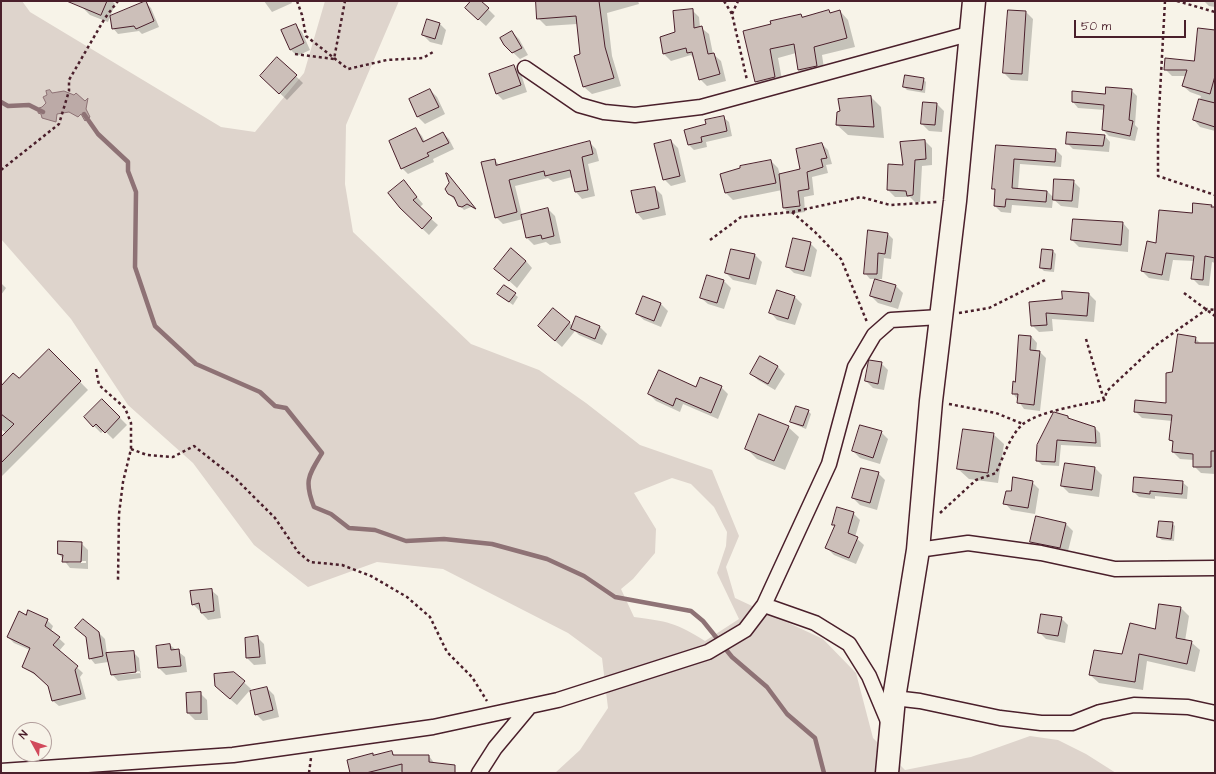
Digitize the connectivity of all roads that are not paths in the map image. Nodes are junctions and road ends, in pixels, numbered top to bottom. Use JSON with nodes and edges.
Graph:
{"nodes":[{"id":1,"x":974,"y":1,"type":"edge"},
{"id":2,"x":972,"y":33,"type":"junction"},
{"id":3,"x":525,"y":68,"type":"dead end"},
{"id":4,"x":940,"y":317,"type":"junction"},
{"id":5,"x":918,"y":550,"type":"junction"},
{"id":6,"x":1215,"y":568,"type":"edge"},
{"id":7,"x":764,"y":605,"type":"junction"},
{"id":8,"x":894,"y":698,"type":"junction"},
{"id":9,"x":530,"y":706,"type":"junction"},
{"id":10,"x":1215,"y":713,"type":"edge"},
{"id":11,"x":892,"y":731,"type":"junction"},
{"id":12,"x":1,"y":772,"type":"edge"},
{"id":13,"x":479,"y":773,"type":"edge"},
{"id":14,"x":887,"y":773,"type":"edge"}],
"edges":[{"from":1,"to":2,"type":"highway"},
{"from":2,"to":3,"type":"street"},
{"from":2,"to":4,"type":"highway"},
{"from":4,"to":5,"type":"highway"},
{"from":4,"to":7,"type":"street"},
{"from":5,"to":6,"type":"street"},
{"from":5,"to":8,"type":"highway"},
{"from":7,"to":9,"type":"street"},
{"from":7,"to":11,"type":"street"},
{"from":8,"to":10,"type":"street"},
{"from":8,"to":11,"type":"highway"},
{"from":9,"to":12,"type":"street"},
{"from":9,"to":13,"type":"street"},
{"from":11,"to":14,"type":"highway"}]}
